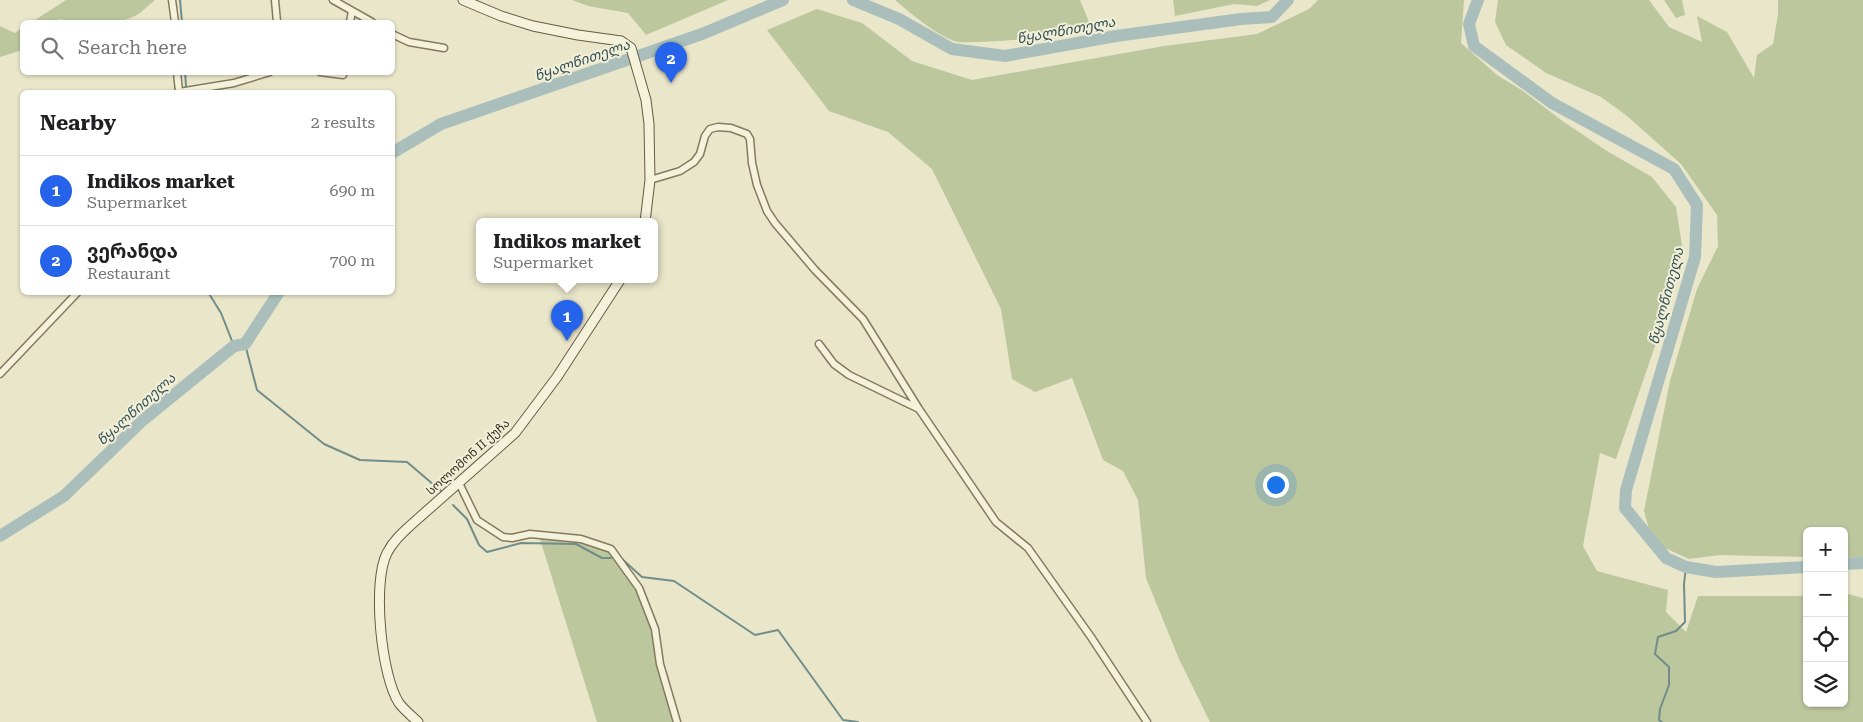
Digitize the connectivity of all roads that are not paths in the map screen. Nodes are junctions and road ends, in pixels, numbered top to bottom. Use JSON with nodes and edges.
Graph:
{"nodes":[{"id":1,"x":172,"y":0,"type":"edge"},
{"id":2,"x":275,"y":0,"type":"edge"},
{"id":3,"x":333,"y":0,"type":"edge"},
{"id":4,"x":463,"y":0,"type":"edge"},
{"id":5,"x":352,"y":11,"type":"junction"},
{"id":6,"x":175,"y":20,"type":"edge"},
{"id":7,"x":277,"y":20,"type":"edge"},
{"id":8,"x":350,"y":20,"type":"edge"},
{"id":9,"x":368,"y":20,"type":"edge"},
{"id":10,"x":395,"y":35,"type":"edge"},
{"id":11,"x":444,"y":48,"type":"dead end"},
{"id":12,"x":178,"y":75,"type":"edge"},
{"id":13,"x":260,"y":75,"type":"edge"},
{"id":14,"x":179,"y":90,"type":"edge"},
{"id":15,"x":191,"y":90,"type":"edge"},
{"id":16,"x":650,"y":180,"type":"junction"},
{"id":17,"x":646,"y":218,"type":"edge"},
{"id":18,"x":618,"y":283,"type":"edge"},
{"id":19,"x":75,"y":295,"type":"edge"},
{"id":20,"x":819,"y":344,"type":"dead end"},
{"id":21,"x":0,"y":374,"type":"edge"},
{"id":22,"x":919,"y":409,"type":"junction"},
{"id":23,"x":459,"y":483,"type":"junction"},
{"id":24,"x":418,"y":722,"type":"edge"},
{"id":25,"x":677,"y":722,"type":"edge"},
{"id":26,"x":1147,"y":722,"type":"edge"}],
"edges":[{"from":1,"to":6,"type":"street"},
{"from":2,"to":7,"type":"street"},
{"from":3,"to":5,"type":"street"},
{"from":4,"to":16,"type":"main road"},
{"from":5,"to":8,"type":"street"},
{"from":5,"to":9,"type":"street"},
{"from":10,"to":11,"type":"street"},
{"from":12,"to":14,"type":"street"},
{"from":13,"to":15,"type":"street"},
{"from":16,"to":17,"type":"main road"},
{"from":16,"to":22,"type":"street"},
{"from":18,"to":23,"type":"main road","name":"სოლომონ II ქუჩა"},
{"from":19,"to":21,"type":"street"},
{"from":20,"to":22,"type":"street"},
{"from":22,"to":26,"type":"street"},
{"from":23,"to":24,"type":"main road","name":"სოლომონ II ქუჩა"},
{"from":23,"to":25,"type":"street"}]}
